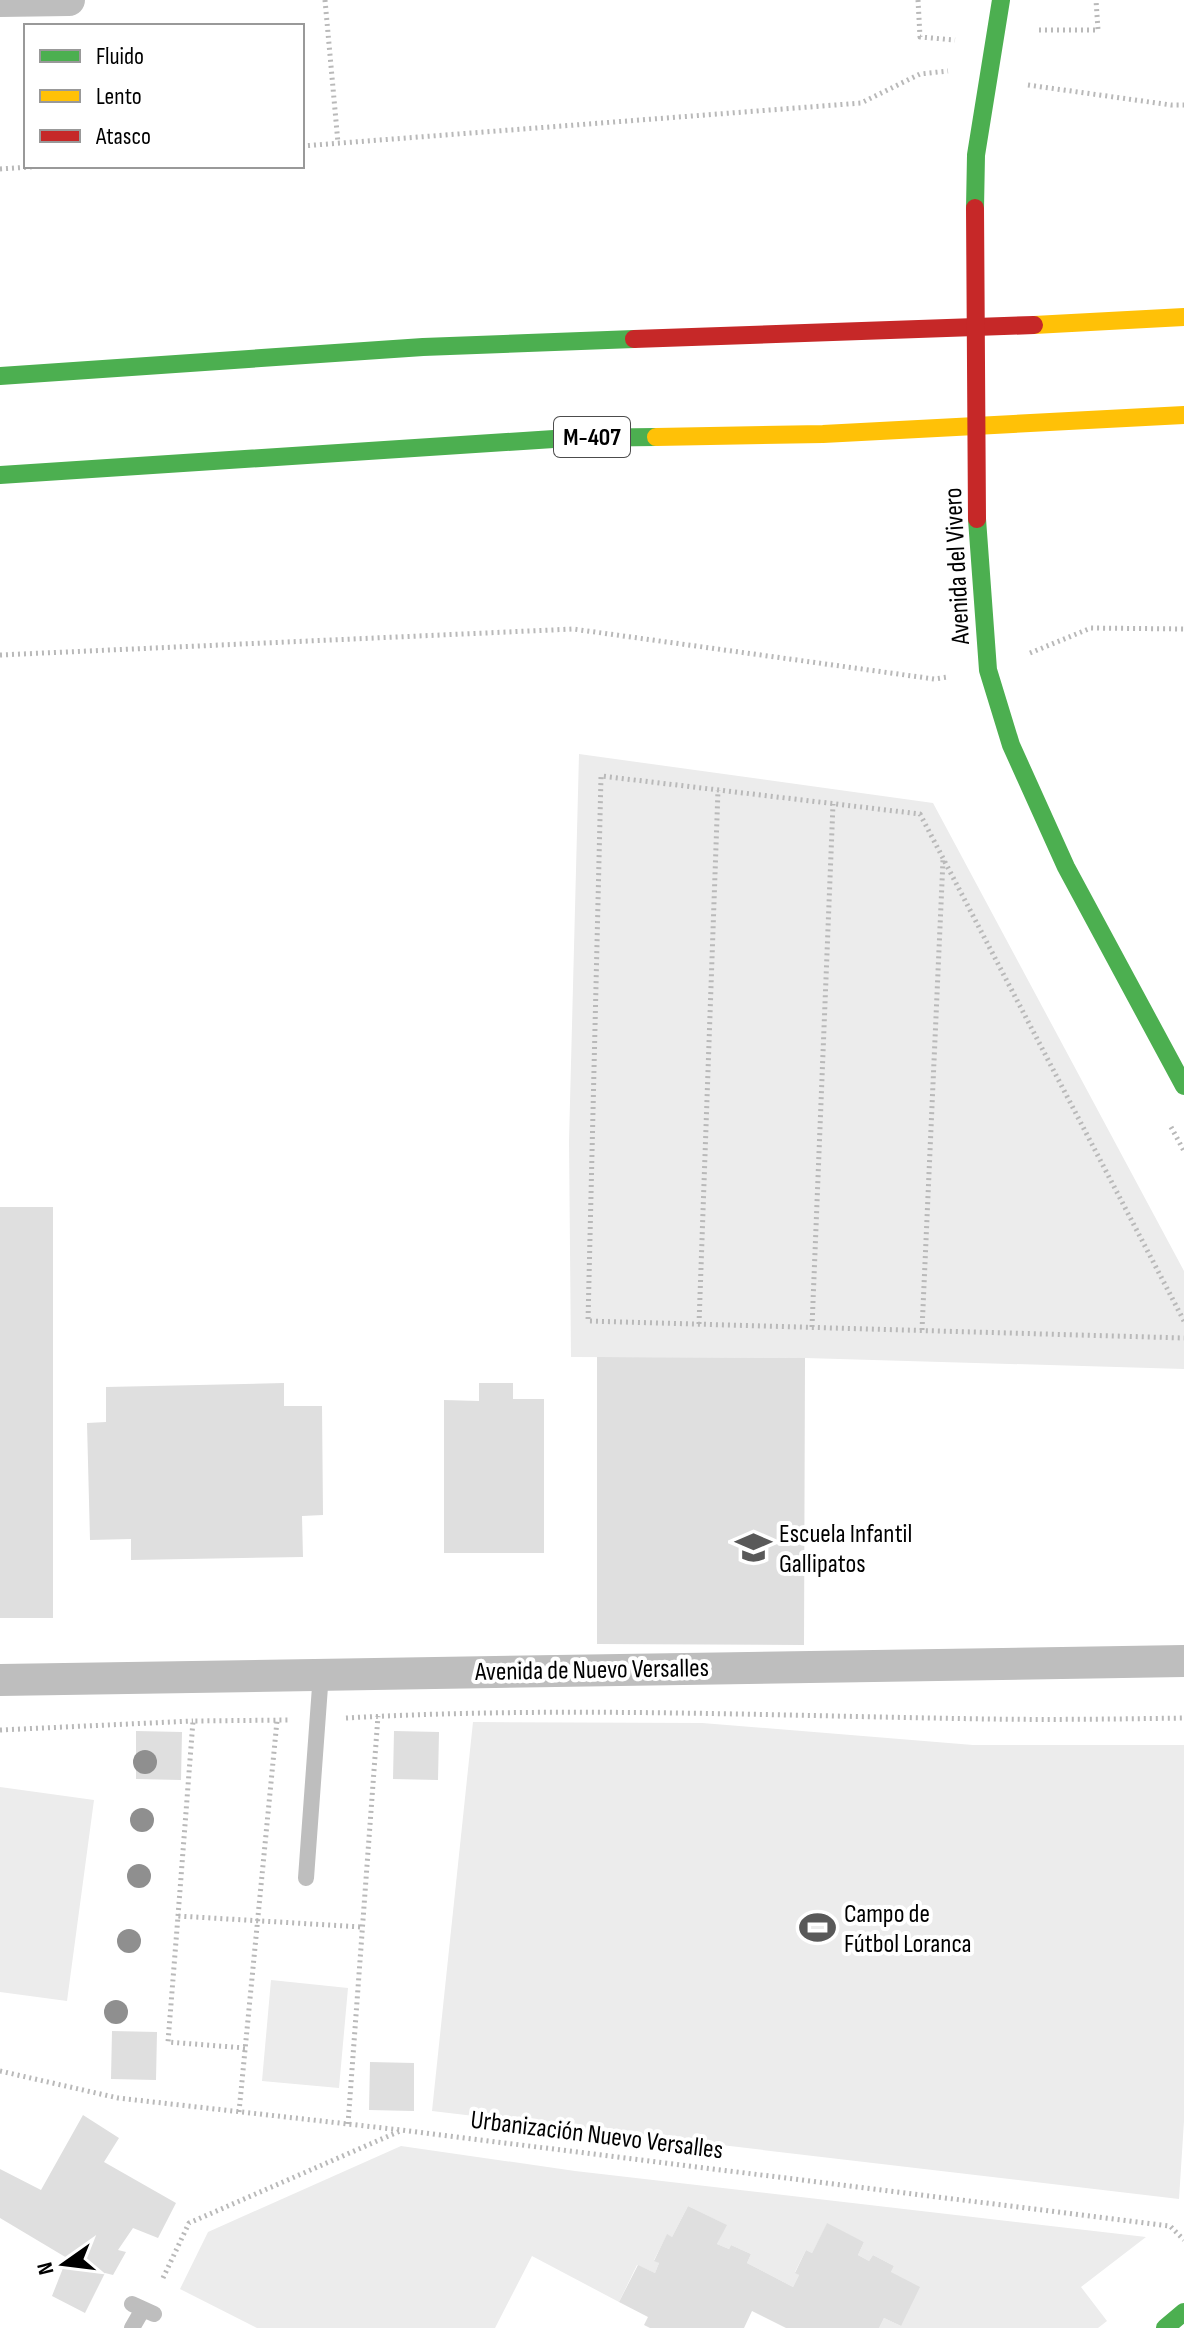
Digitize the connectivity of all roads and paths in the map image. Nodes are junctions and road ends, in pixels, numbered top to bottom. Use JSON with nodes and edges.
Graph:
{"nodes":[{"id":1,"x":69,"y":0,"type":"edge"},
{"id":2,"x":325,"y":0,"type":"edge"},
{"id":3,"x":1001,"y":0,"type":"edge"},
{"id":4,"x":0,"y":1,"type":"edge"},
{"id":5,"x":987,"y":79,"type":"junction"},
{"id":6,"x":1184,"y":105,"type":"edge"},
{"id":7,"x":338,"y":143,"type":"junction"},
{"id":8,"x":304,"y":146,"type":"edge"},
{"id":9,"x":24,"y":167,"type":"edge"},
{"id":10,"x":0,"y":169,"type":"edge"},
{"id":11,"x":1184,"y":317,"type":"edge"},
{"id":12,"x":0,"y":376,"type":"edge"},
{"id":13,"x":1184,"y":415,"type":"edge"},
{"id":14,"x":0,"y":475,"type":"edge"},
{"id":15,"x":1184,"y":629,"type":"edge"},
{"id":16,"x":0,"y":655,"type":"edge"},
{"id":17,"x":988,"y":670,"type":"junction"},
{"id":18,"x":718,"y":790,"type":"junction"},
{"id":19,"x":833,"y":804,"type":"junction"},
{"id":20,"x":943,"y":857,"type":"junction"},
{"id":21,"x":1184,"y":1086,"type":"edge"},
{"id":22,"x":1184,"y":1321,"type":"edge"},
{"id":23,"x":699,"y":1324,"type":"junction"},
{"id":24,"x":812,"y":1327,"type":"junction"},
{"id":25,"x":922,"y":1330,"type":"junction"},
{"id":26,"x":1184,"y":1338,"type":"edge"},
{"id":27,"x":1184,"y":1661,"type":"edge"},
{"id":28,"x":321,"y":1673,"type":"junction"},
{"id":29,"x":0,"y":1680,"type":"edge"},
{"id":30,"x":378,"y":1716,"type":"junction"},
{"id":31,"x":1184,"y":1718,"type":"edge"},
{"id":32,"x":318,"y":1720,"type":"junction"},
{"id":33,"x":193,"y":1721,"type":"junction"},
{"id":34,"x":277,"y":1721,"type":"junction"},
{"id":35,"x":0,"y":1730,"type":"edge"},
{"id":36,"x":306,"y":1878,"type":"dead end"},
{"id":37,"x":178,"y":1916,"type":"junction"},
{"id":38,"x":258,"y":1921,"type":"junction"},
{"id":39,"x":362,"y":1927,"type":"junction"},
{"id":40,"x":245,"y":2048,"type":"junction"},
{"id":41,"x":0,"y":2071,"type":"edge"},
{"id":42,"x":239,"y":2112,"type":"junction"},
{"id":43,"x":348,"y":2124,"type":"junction"},
{"id":44,"x":401,"y":2130,"type":"junction"},
{"id":45,"x":1184,"y":2240,"type":"edge"},
{"id":46,"x":163,"y":2278,"type":"dead end"},
{"id":47,"x":143,"y":2309,"type":"dead end"},
{"id":48,"x":1184,"y":2312,"type":"edge"},
{"id":49,"x":132,"y":2328,"type":"edge"},
{"id":50,"x":1165,"y":2328,"type":"edge"}],
"edges":[{"from":1,"to":4,"type":"street"},
{"from":2,"to":7,"type":"path"},
{"from":3,"to":5,"type":"main road","name":"Avenida del Vivero"},
{"from":5,"to":6,"type":"path"},
{"from":5,"to":7,"type":"path"},
{"from":5,"to":17,"type":"main road","name":"Avenida del Vivero","bridge":true},
{"from":7,"to":8,"type":"path"},
{"from":9,"to":10,"type":"path"},
{"from":11,"to":12,"type":"main road"},
{"from":13,"to":14,"type":"main road","number":"M-407"},
{"from":15,"to":17,"type":"path"},
{"from":16,"to":17,"type":"path"},
{"from":17,"to":21,"type":"main road","name":"Avenida del Vivero"},
{"from":18,"to":19,"type":"path"},
{"from":18,"to":23,"type":"path"},
{"from":18,"to":23,"type":"path"},
{"from":19,"to":20,"type":"path"},
{"from":19,"to":24,"type":"path"},
{"from":20,"to":22,"type":"path"},
{"from":20,"to":25,"type":"path"},
{"from":23,"to":24,"type":"path"},
{"from":24,"to":25,"type":"path"},
{"from":25,"to":26,"type":"path"},
{"from":27,"to":28,"type":"street","name":"Avenida de Nuevo Versalles"},
{"from":28,"to":29,"type":"street","name":"Avenida de Nuevo Versalles"},
{"from":28,"to":32,"type":"lane"},
{"from":30,"to":31,"type":"path"},
{"from":30,"to":32,"type":"path"},
{"from":30,"to":39,"type":"path"},
{"from":32,"to":34,"type":"path"},
{"from":32,"to":36,"type":"lane"},
{"from":33,"to":34,"type":"path"},
{"from":33,"to":35,"type":"path"},
{"from":33,"to":37,"type":"path"},
{"from":34,"to":38,"type":"path"},
{"from":37,"to":38,"type":"path"},
{"from":37,"to":40,"type":"path"},
{"from":38,"to":39,"type":"path"},
{"from":38,"to":40,"type":"path"},
{"from":39,"to":43,"type":"path"},
{"from":40,"to":42,"type":"path"},
{"from":41,"to":42,"type":"path","name":"Urbanización Nuevo Versalles"},
{"from":42,"to":43,"type":"path","name":"Urbanización Nuevo Versalles"},
{"from":43,"to":44,"type":"path","name":"Urbanización Nuevo Versalles"},
{"from":44,"to":45,"type":"path","name":"Urbanización Nuevo Versalles"},
{"from":44,"to":46,"type":"path"},
{"from":47,"to":49,"type":"lane"},
{"from":48,"to":50,"type":"main road"}]}
